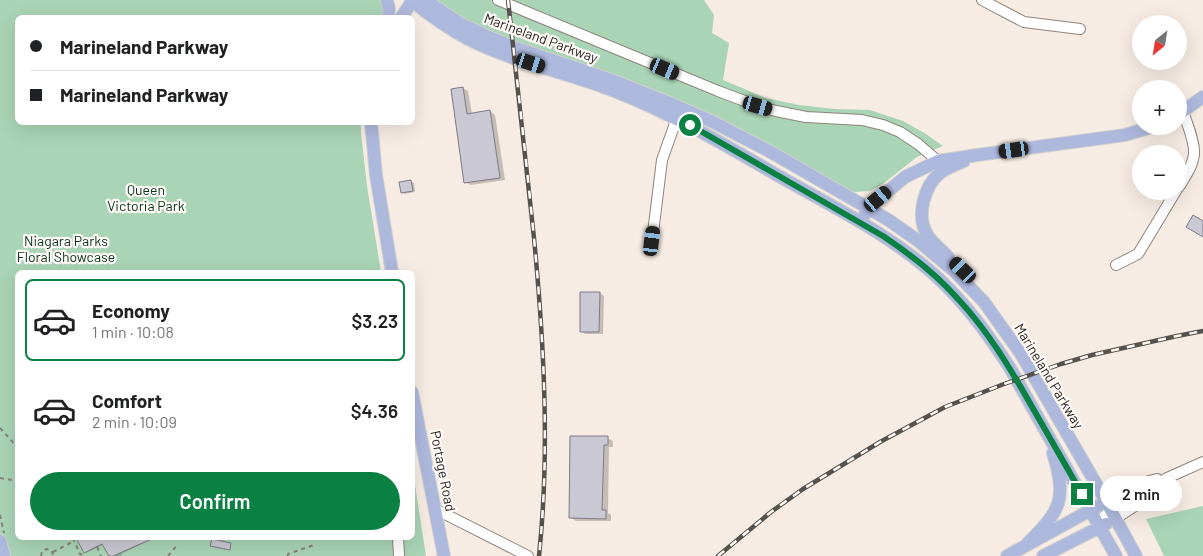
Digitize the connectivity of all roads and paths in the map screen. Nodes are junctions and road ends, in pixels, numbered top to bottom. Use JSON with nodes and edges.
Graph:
{"nodes":[{"id":1,"x":388,"y":0,"type":"edge"},
{"id":2,"x":412,"y":0,"type":"edge"},
{"id":3,"x":425,"y":0,"type":"edge"},
{"id":4,"x":498,"y":0,"type":"edge"},
{"id":5,"x":982,"y":0,"type":"edge"},
{"id":6,"x":388,"y":15,"type":"edge"},
{"id":7,"x":403,"y":15,"type":"edge"},
{"id":8,"x":1080,"y":29,"type":"dead end"},
{"id":9,"x":1203,"y":97,"type":"edge"},
{"id":10,"x":1187,"y":109,"type":"edge"},
{"id":11,"x":677,"y":118,"type":"junction"},
{"id":12,"x":364,"y":125,"type":"edge"},
{"id":13,"x":371,"y":125,"type":"edge"},
{"id":14,"x":1187,"y":128,"type":"edge"},
{"id":15,"x":1132,"y":132,"type":"edge"},
{"id":16,"x":977,"y":155,"type":"junction"},
{"id":17,"x":938,"y":161,"type":"junction"},
{"id":18,"x":1187,"y":173,"type":"edge"},
{"id":19,"x":379,"y":195,"type":"junction"},
{"id":20,"x":1171,"y":200,"type":"edge"},
{"id":21,"x":868,"y":208,"type":"junction"},
{"id":22,"x":860,"y":222,"type":"junction"},
{"id":23,"x":652,"y":241,"type":"dead end"},
{"id":24,"x":1116,"y":266,"type":"dead end"},
{"id":25,"x":392,"y":270,"type":"edge"},
{"id":26,"x":1021,"y":354,"type":"junction"},
{"id":27,"x":415,"y":407,"type":"edge"},
{"id":28,"x":0,"y":428,"type":"edge"},
{"id":29,"x":1046,"y":431,"type":"junction"},
{"id":30,"x":15,"y":445,"type":"edge"},
{"id":31,"x":1203,"y":462,"type":"edge"},
{"id":32,"x":0,"y":478,"type":"edge"},
{"id":33,"x":1167,"y":478,"type":"junction"},
{"id":34,"x":15,"y":480,"type":"edge"},
{"id":35,"x":435,"y":509,"type":"junction"},
{"id":36,"x":1091,"y":510,"type":"junction"},
{"id":37,"x":1111,"y":511,"type":"junction"},
{"id":38,"x":1100,"y":527,"type":"junction"},
{"id":39,"x":398,"y":540,"type":"edge"},
{"id":40,"x":0,"y":541,"type":"edge"},
{"id":41,"x":74,"y":541,"type":"joint"},
{"id":42,"x":178,"y":544,"type":"dead end"},
{"id":43,"x":1027,"y":544,"type":"junction"},
{"id":44,"x":314,"y":545,"type":"dead end"},
{"id":45,"x":97,"y":547,"type":"dead end"},
{"id":46,"x":52,"y":552,"type":"junction"},
{"id":47,"x":171,"y":555,"type":"edge"},
{"id":48,"x":4,"y":556,"type":"edge"},
{"id":49,"x":41,"y":556,"type":"edge"},
{"id":50,"x":53,"y":556,"type":"edge"},
{"id":51,"x":85,"y":556,"type":"edge"},
{"id":52,"x":101,"y":556,"type":"edge"},
{"id":53,"x":288,"y":556,"type":"edge"},
{"id":54,"x":399,"y":556,"type":"edge"},
{"id":55,"x":444,"y":556,"type":"edge"},
{"id":56,"x":528,"y":556,"type":"edge"},
{"id":57,"x":1008,"y":556,"type":"edge"},
{"id":58,"x":1043,"y":556,"type":"edge"},
{"id":59,"x":1116,"y":556,"type":"edge"},
{"id":60,"x":1136,"y":556,"type":"edge"}],
"edges":[{"from":1,"to":6,"type":"main road"},
{"from":2,"to":7,"type":"main road"},
{"from":2,"to":11,"type":"main road","name":"Marineland Parkway"},
{"from":3,"to":21,"type":"main road","name":"Marineland Parkway"},
{"from":4,"to":17,"type":"street","name":"Marineland Parkway"},
{"from":5,"to":8,"type":"street"},
{"from":9,"to":10,"type":"main road"},
{"from":11,"to":22,"type":"main road","name":"Marineland Parkway"},
{"from":11,"to":23,"type":"street"},
{"from":12,"to":19,"type":"main road"},
{"from":13,"to":19,"type":"main road"},
{"from":14,"to":18,"type":"street"},
{"from":15,"to":16,"type":"main road"},
{"from":16,"to":17,"type":"main road"},
{"from":16,"to":26,"type":"main road"},
{"from":17,"to":21,"type":"main road"},
{"from":19,"to":25,"type":"main road"},
{"from":20,"to":24,"type":"street"},
{"from":21,"to":22,"type":"main road"},
{"from":21,"to":26,"type":"main road","name":"Marineland Parkway"},
{"from":22,"to":29,"type":"main road","name":"Marineland Parkway"},
{"from":26,"to":37,"type":"main road","name":"Marineland Parkway"},
{"from":27,"to":35,"type":"main road","name":"Portage Road"},
{"from":28,"to":30,"type":"path"},
{"from":29,"to":36,"type":"main road","name":"Marineland Parkway"},
{"from":29,"to":43,"type":"main road"},
{"from":31,"to":33,"type":"street"},
{"from":32,"to":34,"type":"path"},
{"from":33,"to":37,"type":"street"},
{"from":33,"to":37,"type":"street"},
{"from":35,"to":55,"type":"main road","name":"Portage Road"},
{"from":35,"to":56,"type":"street"},
{"from":36,"to":37,"type":"main road"},
{"from":36,"to":38,"type":"main road","name":"Marineland Parkway"},
{"from":36,"to":43,"type":"main road"},
{"from":37,"to":38,"type":"main road"},
{"from":37,"to":60,"type":"main road","name":"Marineland Parkway"},
{"from":38,"to":58,"type":"main road"},
{"from":38,"to":59,"type":"main road","name":"Marineland Parkway"},
{"from":39,"to":54,"type":"street"},
{"from":40,"to":48,"type":"main road"},
{"from":41,"to":46,"type":"path"},
{"from":41,"to":51,"type":"path"},
{"from":42,"to":47,"type":"path"},
{"from":43,"to":57,"type":"main road"},
{"from":44,"to":53,"type":"path"},
{"from":45,"to":52,"type":"path"},
{"from":46,"to":49,"type":"path"},
{"from":46,"to":50,"type":"path"}]}
